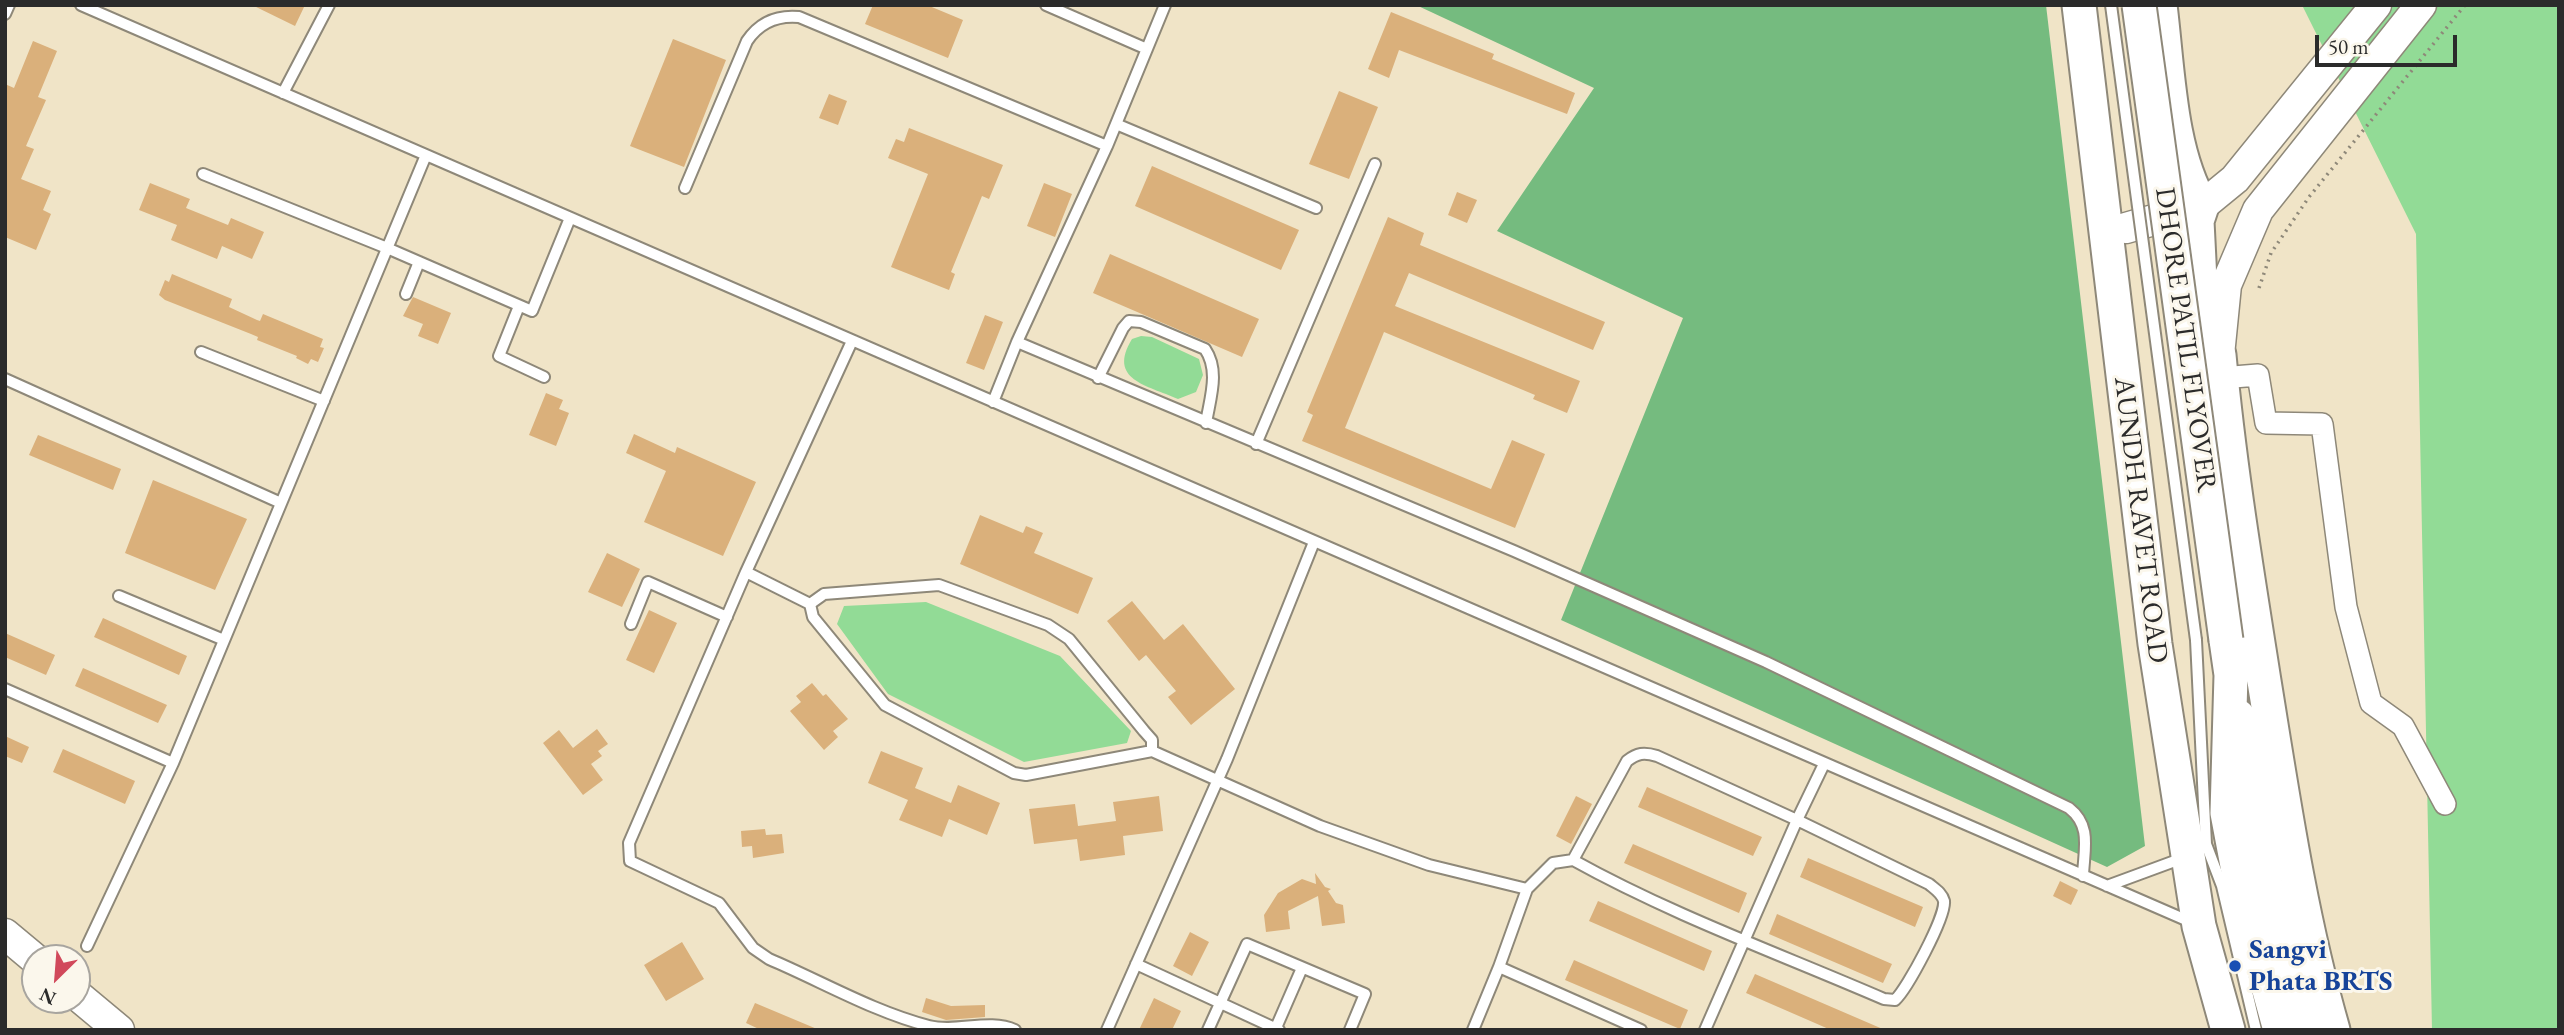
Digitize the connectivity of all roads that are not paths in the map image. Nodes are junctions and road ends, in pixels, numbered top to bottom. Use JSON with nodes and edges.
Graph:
{"nodes":[{"id":1,"x":9,"y":5,"type":"edge"},
{"id":2,"x":81,"y":5,"type":"edge"},
{"id":3,"x":328,"y":5,"type":"edge"},
{"id":4,"x":1046,"y":5,"type":"edge"},
{"id":5,"x":1165,"y":5,"type":"edge"},
{"id":6,"x":2079,"y":5,"type":"edge"},
{"id":7,"x":2111,"y":5,"type":"edge"},
{"id":8,"x":2139,"y":5,"type":"edge"},
{"id":9,"x":2160,"y":5,"type":"edge"},
{"id":10,"x":2376,"y":5,"type":"edge"},
{"id":11,"x":2421,"y":5,"type":"edge"},
{"id":12,"x":5,"y":15,"type":"edge"},
{"id":13,"x":1147,"y":49,"type":"junction"},
{"id":14,"x":2086,"y":60,"type":"junction"},
{"id":15,"x":283,"y":93,"type":"junction"},
{"id":16,"x":1116,"y":124,"type":"junction"},
{"id":17,"x":1107,"y":146,"type":"junction"},
{"id":18,"x":426,"y":155,"type":"junction"},
{"id":19,"x":1375,"y":164,"type":"dead end"},
{"id":20,"x":202,"y":174,"type":"dead end"},
{"id":21,"x":685,"y":188,"type":"dead end"},
{"id":22,"x":2202,"y":206,"type":"junction"},
{"id":23,"x":1316,"y":208,"type":"dead end"},
{"id":24,"x":570,"y":218,"type":"junction"},
{"id":25,"x":2126,"y":228,"type":"junction"},
{"id":26,"x":387,"y":247,"type":"junction"},
{"id":27,"x":419,"y":262,"type":"junction"},
{"id":28,"x":406,"y":294,"type":"dead end"},
{"id":29,"x":519,"y":306,"type":"junction"},
{"id":30,"x":852,"y":341,"type":"junction"},
{"id":31,"x":1017,"y":342,"type":"junction"},
{"id":32,"x":201,"y":352,"type":"dead end"},
{"id":33,"x":2220,"y":366,"type":"junction"},
{"id":34,"x":544,"y":377,"type":"dead end"},
{"id":35,"x":1098,"y":378,"type":"junction"},
{"id":36,"x":5,"y":379,"type":"edge"},
{"id":37,"x":324,"y":401,"type":"junction"},
{"id":38,"x":993,"y":402,"type":"junction"},
{"id":39,"x":1206,"y":423,"type":"junction"},
{"id":40,"x":1256,"y":444,"type":"junction"},
{"id":41,"x":281,"y":503,"type":"junction"},
{"id":42,"x":2138,"y":523,"type":"junction"},
{"id":43,"x":1314,"y":542,"type":"junction"},
{"id":44,"x":746,"y":572,"type":"junction"},
{"id":45,"x":119,"y":596,"type":"dead end"},
{"id":46,"x":810,"y":604,"type":"junction"},
{"id":47,"x":727,"y":617,"type":"junction"},
{"id":48,"x":631,"y":624,"type":"dead end"},
{"id":49,"x":224,"y":640,"type":"junction"},
{"id":50,"x":2211,"y":640,"type":"junction"},
{"id":51,"x":2247,"y":672,"type":"junction"},
{"id":52,"x":5,"y":689,"type":"edge"},
{"id":53,"x":1152,"y":751,"type":"junction"},
{"id":54,"x":173,"y":763,"type":"junction"},
{"id":55,"x":1824,"y":764,"type":"junction"},
{"id":56,"x":1218,"y":780,"type":"junction"},
{"id":57,"x":2445,"y":804,"type":"dead end"},
{"id":58,"x":1797,"y":820,"type":"junction"},
{"id":59,"x":2197,"y":850,"type":"junction"},
{"id":60,"x":1573,"y":860,"type":"junction"},
{"id":61,"x":2083,"y":876,"type":"junction"},
{"id":62,"x":2107,"y":886,"type":"junction"},
{"id":63,"x":1527,"y":889,"type":"junction"},
{"id":64,"x":2199,"y":926,"type":"junction"},
{"id":65,"x":5,"y":934,"type":"edge"},
{"id":66,"x":1745,"y":938,"type":"junction"},
{"id":67,"x":88,"y":944,"type":"edge"},
{"id":68,"x":21,"y":947,"type":"edge"},
{"id":69,"x":1136,"y":964,"type":"junction"},
{"id":70,"x":1499,"y":967,"type":"junction"},
{"id":71,"x":1302,"y":968,"type":"junction"},
{"id":72,"x":1220,"y":1002,"type":"junction"},
{"id":73,"x":91,"y":1007,"type":"edge"},
{"id":74,"x":1276,"y":1029,"type":"edge"},
{"id":75,"x":119,"y":1030,"type":"edge"},
{"id":76,"x":1015,"y":1030,"type":"edge"},
{"id":77,"x":1107,"y":1030,"type":"edge"},
{"id":78,"x":1208,"y":1030,"type":"edge"},
{"id":79,"x":1350,"y":1030,"type":"edge"},
{"id":80,"x":1473,"y":1030,"type":"edge"},
{"id":81,"x":1641,"y":1030,"type":"edge"},
{"id":82,"x":1705,"y":1030,"type":"edge"},
{"id":83,"x":2231,"y":1030,"type":"edge"},
{"id":84,"x":2256,"y":1030,"type":"edge"},
{"id":85,"x":2280,"y":1030,"type":"edge"},
{"id":86,"x":2305,"y":1030,"type":"edge"},
{"id":87,"x":2333,"y":1030,"type":"edge"}],
"edges":[{"from":1,"to":12,"type":"lane"},
{"from":2,"to":15,"type":"lane"},
{"from":3,"to":15,"type":"lane"},
{"from":4,"to":13,"type":"lane"},
{"from":5,"to":13,"type":"lane"},
{"from":6,"to":14,"type":"main road","name":"AUNDH RAVET ROAD"},
{"from":7,"to":50,"type":"lane","bridge":true},
{"from":8,"to":50,"type":"main road","name":"DHORE PATIL FLYOVER","bridge":true},
{"from":9,"to":22,"type":"main road"},
{"from":10,"to":22,"type":"main road"},
{"from":11,"to":33,"type":"main road"},
{"from":13,"to":16,"type":"lane"},
{"from":14,"to":25,"type":"main road"},
{"from":14,"to":42,"type":"main road","name":"AUNDH RAVET ROAD"},
{"from":15,"to":18,"type":"lane"},
{"from":16,"to":17,"type":"lane"},
{"from":16,"to":23,"type":"lane"},
{"from":17,"to":21,"type":"lane"},
{"from":17,"to":31,"type":"lane"},
{"from":18,"to":24,"type":"lane"},
{"from":18,"to":26,"type":"lane"},
{"from":19,"to":40,"type":"lane"},
{"from":20,"to":26,"type":"lane"},
{"from":22,"to":25,"type":"main road"},
{"from":22,"to":33,"type":"main road"},
{"from":24,"to":29,"type":"lane"},
{"from":24,"to":30,"type":"lane"},
{"from":25,"to":42,"type":"main road"},
{"from":26,"to":27,"type":"lane"},
{"from":26,"to":37,"type":"lane"},
{"from":27,"to":28,"type":"lane"},
{"from":27,"to":29,"type":"lane"},
{"from":29,"to":34,"type":"lane"},
{"from":30,"to":38,"type":"lane"},
{"from":30,"to":44,"type":"lane"},
{"from":31,"to":35,"type":"lane"},
{"from":31,"to":38,"type":"lane"},
{"from":32,"to":37,"type":"lane"},
{"from":33,"to":51,"type":"main road"},
{"from":33,"to":57,"type":"street"},
{"from":35,"to":39,"type":"lane"},
{"from":35,"to":39,"type":"lane"},
{"from":36,"to":41,"type":"lane"},
{"from":37,"to":41,"type":"lane"},
{"from":38,"to":43,"type":"lane"},
{"from":39,"to":40,"type":"lane"},
{"from":40,"to":61,"type":"lane"},
{"from":41,"to":49,"type":"lane"},
{"from":42,"to":59,"type":"main road","name":"AUNDH RAVET ROAD"},
{"from":43,"to":55,"type":"lane"},
{"from":43,"to":56,"type":"lane"},
{"from":44,"to":46,"type":"lane"},
{"from":44,"to":47,"type":"lane"},
{"from":45,"to":49,"type":"lane"},
{"from":46,"to":53,"type":"lane"},
{"from":46,"to":53,"type":"lane"},
{"from":47,"to":48,"type":"lane"},
{"from":47,"to":76,"type":"lane"},
{"from":49,"to":54,"type":"lane"},
{"from":50,"to":51,"type":"main road","name":"DHORE PATIL FLYOVER"},
{"from":50,"to":59,"type":"lane"},
{"from":51,"to":85,"type":"main road"},
{"from":51,"to":86,"type":"main road"},
{"from":51,"to":87,"type":"main road"},
{"from":52,"to":54,"type":"lane"},
{"from":53,"to":56,"type":"lane"},
{"from":54,"to":67,"type":"lane"},
{"from":55,"to":58,"type":"lane"},
{"from":55,"to":61,"type":"lane"},
{"from":56,"to":63,"type":"lane"},
{"from":56,"to":69,"type":"lane"},
{"from":58,"to":60,"type":"lane"},
{"from":58,"to":66,"type":"lane"},
{"from":58,"to":66,"type":"lane"},
{"from":59,"to":62,"type":"lane"},
{"from":59,"to":64,"type":"main road","name":"AUNDH RAVET ROAD"},
{"from":59,"to":83,"type":"lane"},
{"from":59,"to":84,"type":"lane"},
{"from":60,"to":63,"type":"lane"},
{"from":60,"to":66,"type":"lane"},
{"from":61,"to":62,"type":"lane"},
{"from":62,"to":64,"type":"lane"},
{"from":63,"to":70,"type":"lane"},
{"from":64,"to":83,"type":"main road","name":"AUNDH RAVET ROAD"},
{"from":65,"to":68,"type":"main road"},
{"from":66,"to":82,"type":"lane"},
{"from":69,"to":72,"type":"lane"},
{"from":69,"to":77,"type":"lane"},
{"from":70,"to":80,"type":"lane"},
{"from":70,"to":81,"type":"lane"},
{"from":71,"to":72,"type":"lane"},
{"from":71,"to":74,"type":"lane"},
{"from":71,"to":79,"type":"lane"},
{"from":72,"to":74,"type":"lane"},
{"from":72,"to":78,"type":"lane"},
{"from":73,"to":75,"type":"main road"}]}
